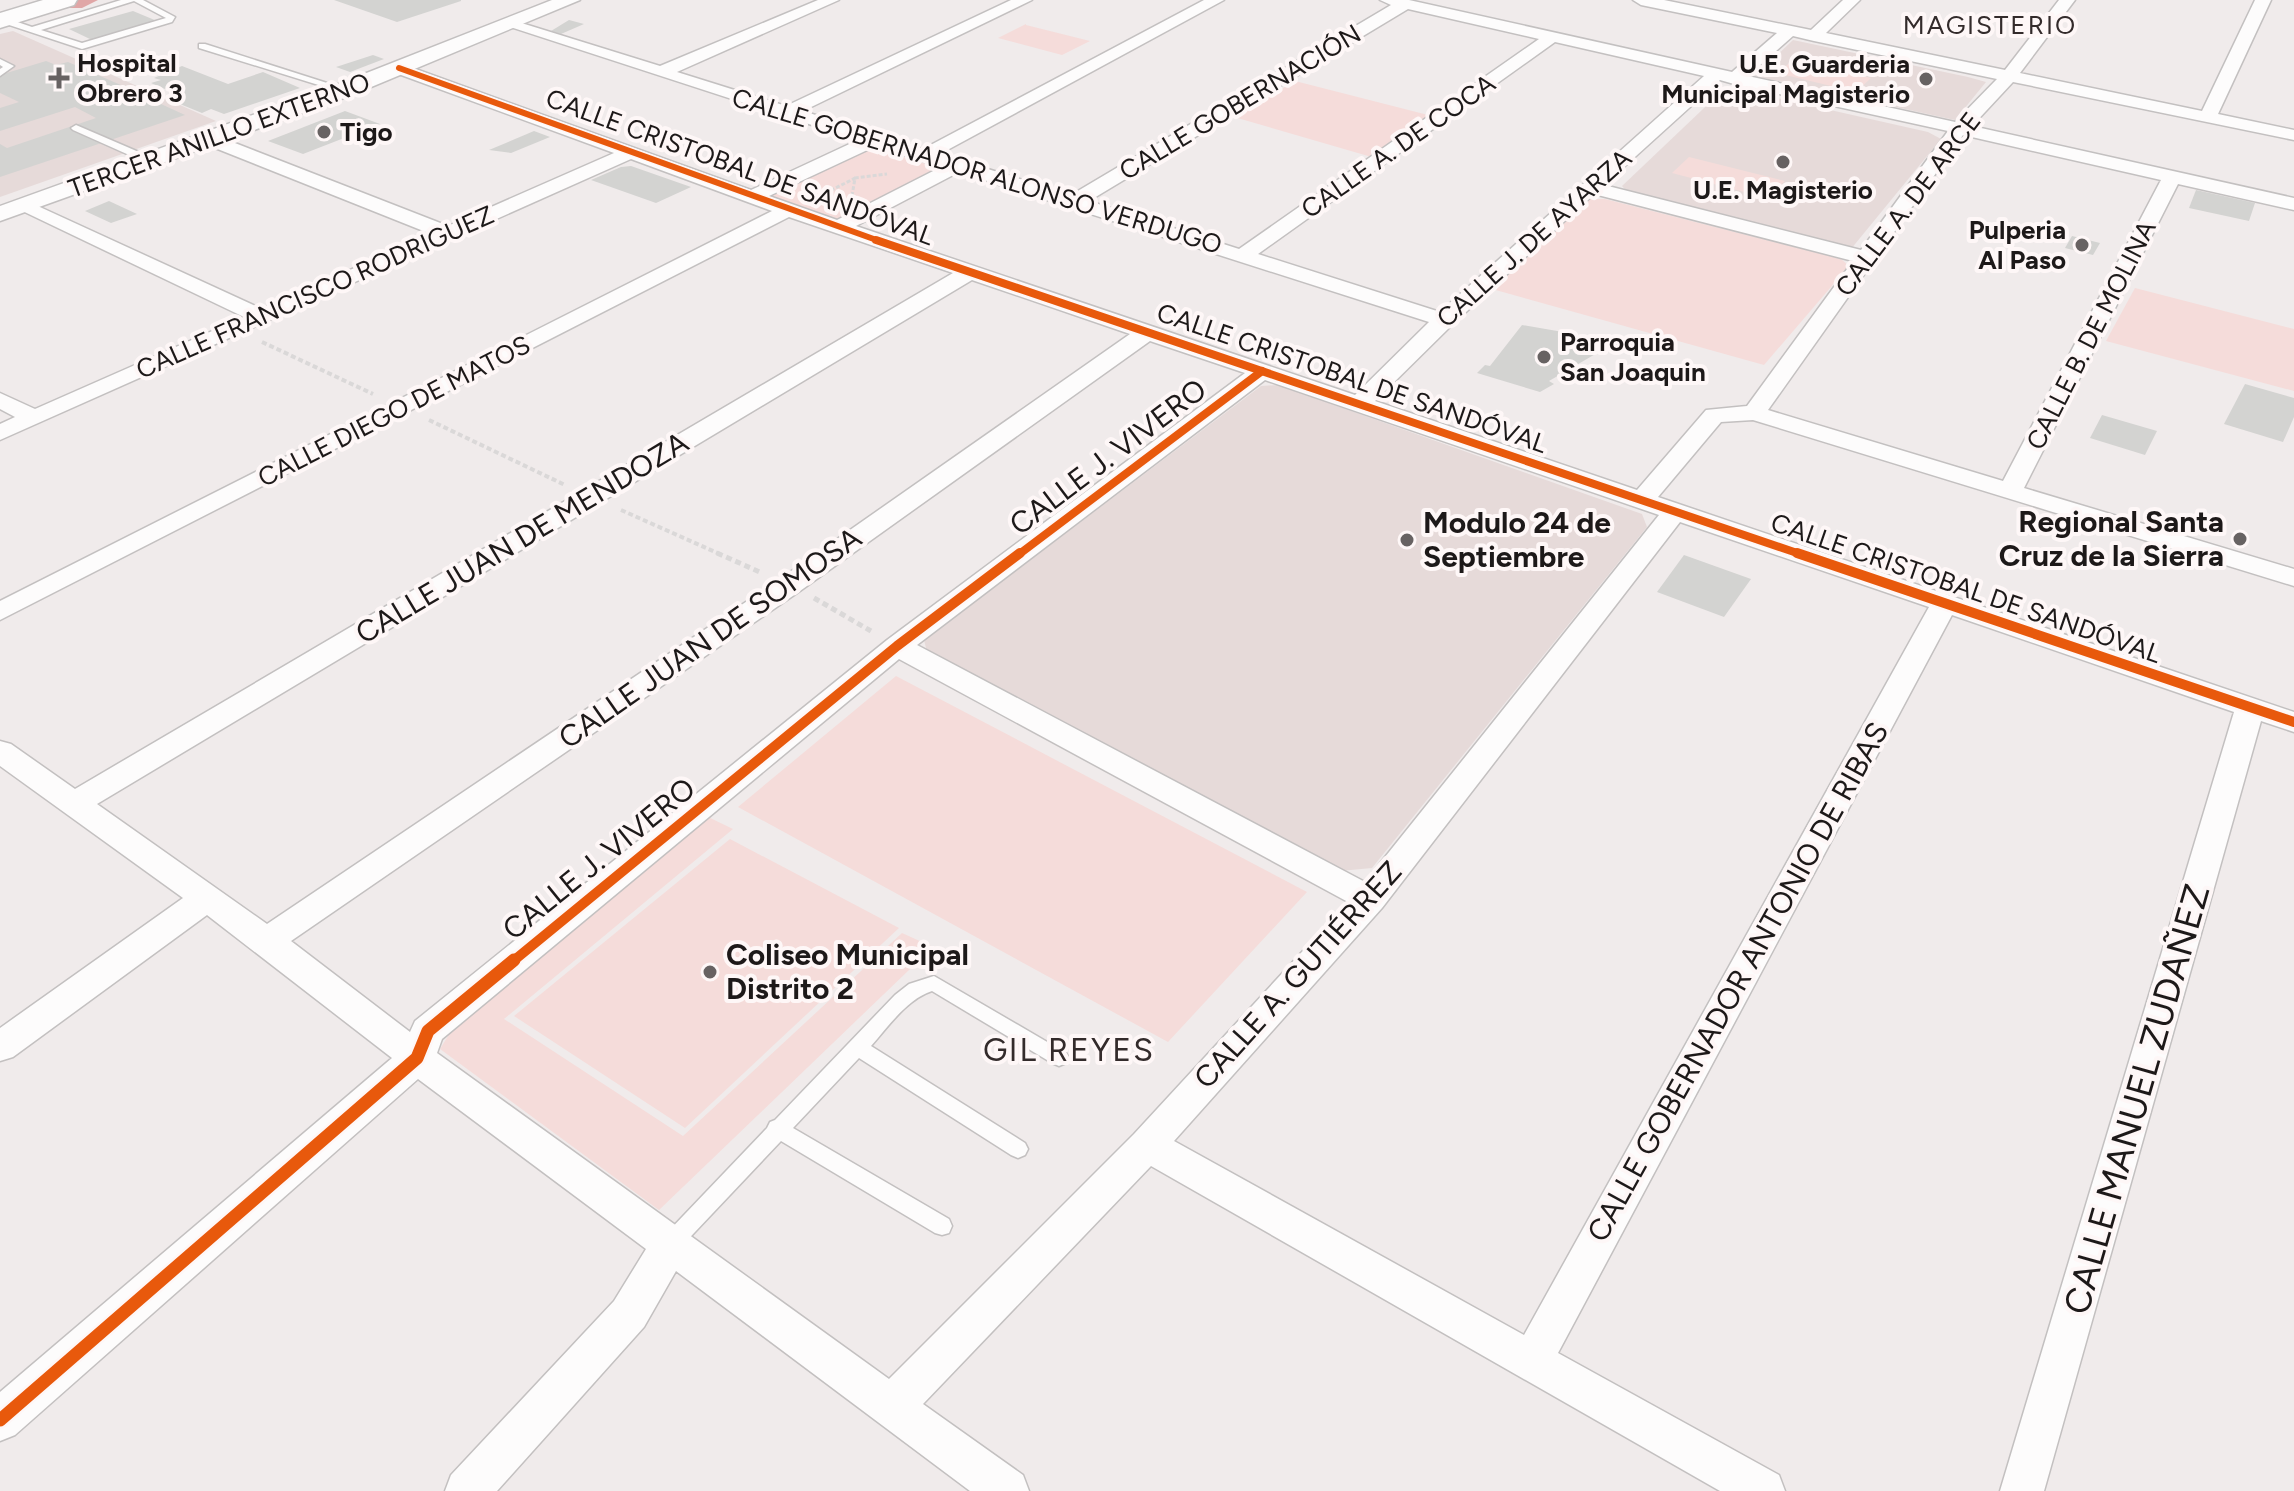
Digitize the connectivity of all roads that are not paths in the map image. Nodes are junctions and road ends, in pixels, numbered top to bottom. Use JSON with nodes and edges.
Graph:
{"nodes":[{"id":1,"x":130,"y":0,"type":"edge"},
{"id":2,"x":137,"y":0,"type":"edge"},
{"id":3,"x":570,"y":0,"type":"edge"},
{"id":4,"x":831,"y":0,"type":"edge"},
{"id":5,"x":1024,"y":0,"type":"edge"},
{"id":6,"x":1216,"y":0,"type":"edge"},
{"id":7,"x":1641,"y":0,"type":"edge"},
{"id":8,"x":1852,"y":0,"type":"edge"},
{"id":9,"x":2067,"y":0,"type":"edge"},
{"id":10,"x":2263,"y":0,"type":"edge"},
{"id":11,"x":53,"y":1,"type":"edge"},
{"id":12,"x":1396,"y":2,"type":"edge"},
{"id":13,"x":87,"y":13,"type":"junction"},
{"id":14,"x":1,"y":17,"type":"edge"},
{"id":15,"x":509,"y":24,"type":"junction"},
{"id":16,"x":31,"y":30,"type":"junction"},
{"id":17,"x":1789,"y":31,"type":"junction"},
{"id":18,"x":1814,"y":36,"type":"junction"},
{"id":19,"x":1552,"y":37,"type":"junction"},
{"id":20,"x":202,"y":46,"type":"dead end"},
{"id":21,"x":0,"y":62,"type":"edge"},
{"id":22,"x":399,"y":68,"type":"junction"},
{"id":23,"x":661,"y":72,"type":"junction"},
{"id":24,"x":0,"y":73,"type":"edge"},
{"id":25,"x":1724,"y":77,"type":"junction"},
{"id":26,"x":2008,"y":77,"type":"junction"},
{"id":27,"x":344,"y":90,"type":"junction"},
{"id":28,"x":787,"y":112,"type":"junction"},
{"id":29,"x":2207,"y":118,"type":"junction"},
{"id":30,"x":76,"y":128,"type":"dead end"},
{"id":31,"x":1957,"y":131,"type":"junction"},
{"id":32,"x":2294,"y":135,"type":"edge"},
{"id":33,"x":211,"y":140,"type":"junction"},
{"id":34,"x":874,"y":140,"type":"junction"},
{"id":35,"x":632,"y":152,"type":"junction"},
{"id":36,"x":925,"y":155,"type":"junction"},
{"id":37,"x":151,"y":161,"type":"junction"},
{"id":38,"x":957,"y":166,"type":"junction"},
{"id":39,"x":2171,"y":178,"type":"junction"},
{"id":40,"x":1588,"y":187,"type":"junction"},
{"id":41,"x":752,"y":197,"type":"junction"},
{"id":42,"x":1075,"y":201,"type":"junction"},
{"id":43,"x":2294,"y":204,"type":"edge"},
{"id":44,"x":22,"y":206,"type":"junction"},
{"id":45,"x":788,"y":210,"type":"junction"},
{"id":46,"x":0,"y":214,"type":"edge"},
{"id":47,"x":839,"y":227,"type":"junction"},
{"id":48,"x":447,"y":233,"type":"junction"},
{"id":49,"x":1245,"y":254,"type":"junction"},
{"id":50,"x":1866,"y":258,"type":"junction"},
{"id":51,"x":970,"y":272,"type":"junction"},
{"id":52,"x":260,"y":316,"type":"junction"},
{"id":53,"x":1444,"y":320,"type":"junction"},
{"id":54,"x":1149,"y":331,"type":"junction"},
{"id":55,"x":1262,"y":371,"type":"junction"},
{"id":56,"x":0,"y":400,"type":"edge"},
{"id":57,"x":1358,"y":405,"type":"junction"},
{"id":58,"x":1754,"y":413,"type":"junction"},
{"id":59,"x":34,"y":418,"type":"junction"},
{"id":60,"x":0,"y":433,"type":"edge"},
{"id":61,"x":2010,"y":491,"type":"junction"},
{"id":62,"x":1641,"y":501,"type":"junction"},
{"id":63,"x":1674,"y":513,"type":"junction"},
{"id":64,"x":2294,"y":578,"type":"edge"},
{"id":65,"x":1945,"y":603,"type":"junction"},
{"id":66,"x":0,"y":612,"type":"edge"},
{"id":67,"x":897,"y":646,"type":"junction"},
{"id":68,"x":2250,"y":707,"type":"junction"},
{"id":69,"x":2294,"y":722,"type":"edge"},
{"id":70,"x":8,"y":767,"type":"edge"},
{"id":71,"x":74,"y":804,"type":"junction"},
{"id":72,"x":206,"y":899,"type":"junction"},
{"id":73,"x":1370,"y":899,"type":"junction"},
{"id":74,"x":267,"y":941,"type":"junction"},
{"id":75,"x":856,"y":1046,"type":"junction"},
{"id":76,"x":0,"y":1047,"type":"edge"},
{"id":77,"x":417,"y":1058,"type":"junction"},
{"id":78,"x":1059,"y":1058,"type":"dead end"},
{"id":79,"x":777,"y":1128,"type":"junction"},
{"id":80,"x":1147,"y":1145,"type":"junction"},
{"id":81,"x":1018,"y":1149,"type":"dead end"},
{"id":82,"x":942,"y":1226,"type":"dead end"},
{"id":83,"x":670,"y":1244,"type":"junction"},
{"id":84,"x":1531,"y":1362,"type":"junction"},
{"id":85,"x":890,"y":1408,"type":"junction"},
{"id":86,"x":0,"y":1420,"type":"edge"},
{"id":87,"x":467,"y":1491,"type":"edge"},
{"id":88,"x":1007,"y":1491,"type":"edge"},
{"id":89,"x":1763,"y":1491,"type":"edge"},
{"id":90,"x":2022,"y":1491,"type":"edge"}],
"edges":[{"from":1,"to":13,"type":"lane"},
{"from":2,"to":16,"type":"lane"},
{"from":3,"to":15,"type":"street","name":"TERCER ANILLO EXTERNO"},
{"from":4,"to":23,"type":"street"},
{"from":5,"to":28,"type":"street"},
{"from":6,"to":36,"type":"street"},
{"from":7,"to":17,"type":"street"},
{"from":8,"to":18,"type":"street"},
{"from":9,"to":26,"type":"street","name":"CALLE A. DE ARCE"},
{"from":10,"to":29,"type":"street"},
{"from":11,"to":13,"type":"lane"},
{"from":11,"to":14,"type":"main road"},
{"from":12,"to":19,"type":"street"},
{"from":12,"to":42,"type":"street","name":"CALLE GOBERNACIÓN"},
{"from":13,"to":16,"type":"lane"},
{"from":14,"to":16,"type":"lane"},
{"from":15,"to":22,"type":"street","name":"TERCER ANILLO EXTERNO"},
{"from":15,"to":23,"type":"street","name":"CALLE GOBERNADOR ALONSO VERDUGO"},
{"from":17,"to":18,"type":"street"},
{"from":17,"to":25,"type":"street","name":"CALLE J. DE AYARZA"},
{"from":18,"to":26,"type":"street"},
{"from":19,"to":25,"type":"street"},
{"from":19,"to":49,"type":"street","name":"CALLE A. DE COCA"},
{"from":20,"to":27,"type":"lane"},
{"from":21,"to":24,"type":"lane"},
{"from":22,"to":27,"type":"street","name":"TERCER ANILLO EXTERNO"},
{"from":22,"to":35,"type":"street","name":"CALLE CRISTOBAL DE SANDÓVAL"},
{"from":23,"to":28,"type":"street","name":"CALLE GOBERNADOR ALONSO VERDUGO"},
{"from":25,"to":31,"type":"street"},
{"from":25,"to":40,"type":"street","name":"CALLE J. DE AYARZA"},
{"from":26,"to":29,"type":"street"},
{"from":26,"to":31,"type":"street","name":"CALLE A. DE ARCE"},
{"from":27,"to":33,"type":"street","name":"TERCER ANILLO EXTERNO"},
{"from":28,"to":34,"type":"street","name":"CALLE GOBERNADOR ALONSO VERDUGO"},
{"from":29,"to":32,"type":"street"},
{"from":30,"to":37,"type":"lane"},
{"from":31,"to":39,"type":"street"},
{"from":31,"to":50,"type":"street","name":"CALLE A. DE ARCE"},
{"from":33,"to":37,"type":"street","name":"TERCER ANILLO EXTERNO"},
{"from":33,"to":48,"type":"street"},
{"from":34,"to":36,"type":"street","name":"CALLE GOBERNADOR ALONSO VERDUGO"},
{"from":34,"to":41,"type":"street"},
{"from":35,"to":41,"type":"street","name":"CALLE CRISTOBAL DE SANDÓVAL"},
{"from":35,"to":48,"type":"street","name":"CALLE FRANCISCO RODRIGUEZ"},
{"from":36,"to":38,"type":"street","name":"CALLE GOBERNADOR ALONSO VERDUGO"},
{"from":37,"to":44,"type":"street","name":"TERCER ANILLO EXTERNO"},
{"from":38,"to":42,"type":"street","name":"CALLE GOBERNADOR ALONSO VERDUGO"},
{"from":38,"to":47,"type":"street"},
{"from":39,"to":43,"type":"street"},
{"from":39,"to":61,"type":"street","name":"CALLE B. DE MOLINA"},
{"from":40,"to":50,"type":"street"},
{"from":40,"to":53,"type":"street","name":"CALLE J. DE AYARZA"},
{"from":41,"to":45,"type":"street","name":"CALLE CRISTOBAL DE SANDÓVAL"},
{"from":42,"to":49,"type":"street","name":"CALLE GOBERNADOR ALONSO VERDUGO"},
{"from":44,"to":46,"type":"street","name":"TERCER ANILLO EXTERNO"},
{"from":44,"to":52,"type":"street"},
{"from":45,"to":47,"type":"street","name":"CALLE CRISTOBAL DE SANDÓVAL"},
{"from":45,"to":66,"type":"street","name":"CALLE DIEGO DE MATOS"},
{"from":47,"to":51,"type":"street","name":"CALLE CRISTOBAL DE SANDÓVAL"},
{"from":48,"to":52,"type":"street","name":"CALLE FRANCISCO RODRIGUEZ"},
{"from":49,"to":53,"type":"street","name":"CALLE GOBERNADOR ALONSO VERDUGO"},
{"from":50,"to":58,"type":"street","name":"CALLE A. DE ARCE"},
{"from":51,"to":54,"type":"street","name":"CALLE CRISTOBAL DE SANDÓVAL"},
{"from":51,"to":71,"type":"street","name":"CALLE JUAN DE MENDOZA"},
{"from":52,"to":59,"type":"street","name":"CALLE FRANCISCO RODRIGUEZ"},
{"from":53,"to":57,"type":"street","name":"CALLE J. DE AYARZA"},
{"from":54,"to":55,"type":"street","name":"CALLE CRISTOBAL DE SANDÓVAL"},
{"from":54,"to":74,"type":"street","name":"CALLE JUAN DE SOMOSA"},
{"from":55,"to":57,"type":"street","name":"CALLE CRISTOBAL DE SANDÓVAL"},
{"from":55,"to":67,"type":"street","name":"CALLE J. VIVERO"},
{"from":56,"to":59,"type":"street"},
{"from":57,"to":62,"type":"street","name":"CALLE CRISTOBAL DE SANDÓVAL"},
{"from":58,"to":61,"type":"street"},
{"from":58,"to":62,"type":"street"},
{"from":59,"to":60,"type":"street","name":"CALLE FRANCISCO RODRIGUEZ"},
{"from":61,"to":64,"type":"street"},
{"from":62,"to":63,"type":"street","name":"CALLE CRISTOBAL DE SANDÓVAL"},
{"from":63,"to":65,"type":"street","name":"CALLE CRISTOBAL DE SANDÓVAL"},
{"from":63,"to":73,"type":"street","name":"CALLE A. GUTIÉRREZ"},
{"from":65,"to":68,"type":"street","name":"CALLE CRISTOBAL DE SANDÓVAL"},
{"from":65,"to":84,"type":"street","name":"CALLE GOBERNADOR ANTONIO DE RIBAS"},
{"from":67,"to":73,"type":"street"},
{"from":67,"to":77,"type":"street","name":"CALLE J. VIVERO"},
{"from":68,"to":69,"type":"street","name":"CALLE CRISTOBAL DE SANDÓVAL"},
{"from":68,"to":90,"type":"street","name":"CALLE MANUEL ZUDAÑEZ"},
{"from":70,"to":71,"type":"street"},
{"from":71,"to":72,"type":"street"},
{"from":72,"to":74,"type":"street"},
{"from":72,"to":76,"type":"street"},
{"from":73,"to":80,"type":"street","name":"CALLE A. GUTIÉRREZ"},
{"from":74,"to":77,"type":"street"},
{"from":75,"to":78,"type":"lane"},
{"from":75,"to":79,"type":"lane"},
{"from":75,"to":81,"type":"lane"},
{"from":77,"to":83,"type":"street"},
{"from":77,"to":86,"type":"street","name":"CALLE J. VIVERO"},
{"from":79,"to":82,"type":"lane"},
{"from":79,"to":83,"type":"lane"},
{"from":80,"to":84,"type":"street"},
{"from":80,"to":85,"type":"street","name":"CALLE A. GUTIÉRREZ"},
{"from":83,"to":85,"type":"street"},
{"from":83,"to":87,"type":"street"},
{"from":84,"to":89,"type":"street"},
{"from":85,"to":88,"type":"street"}]}
